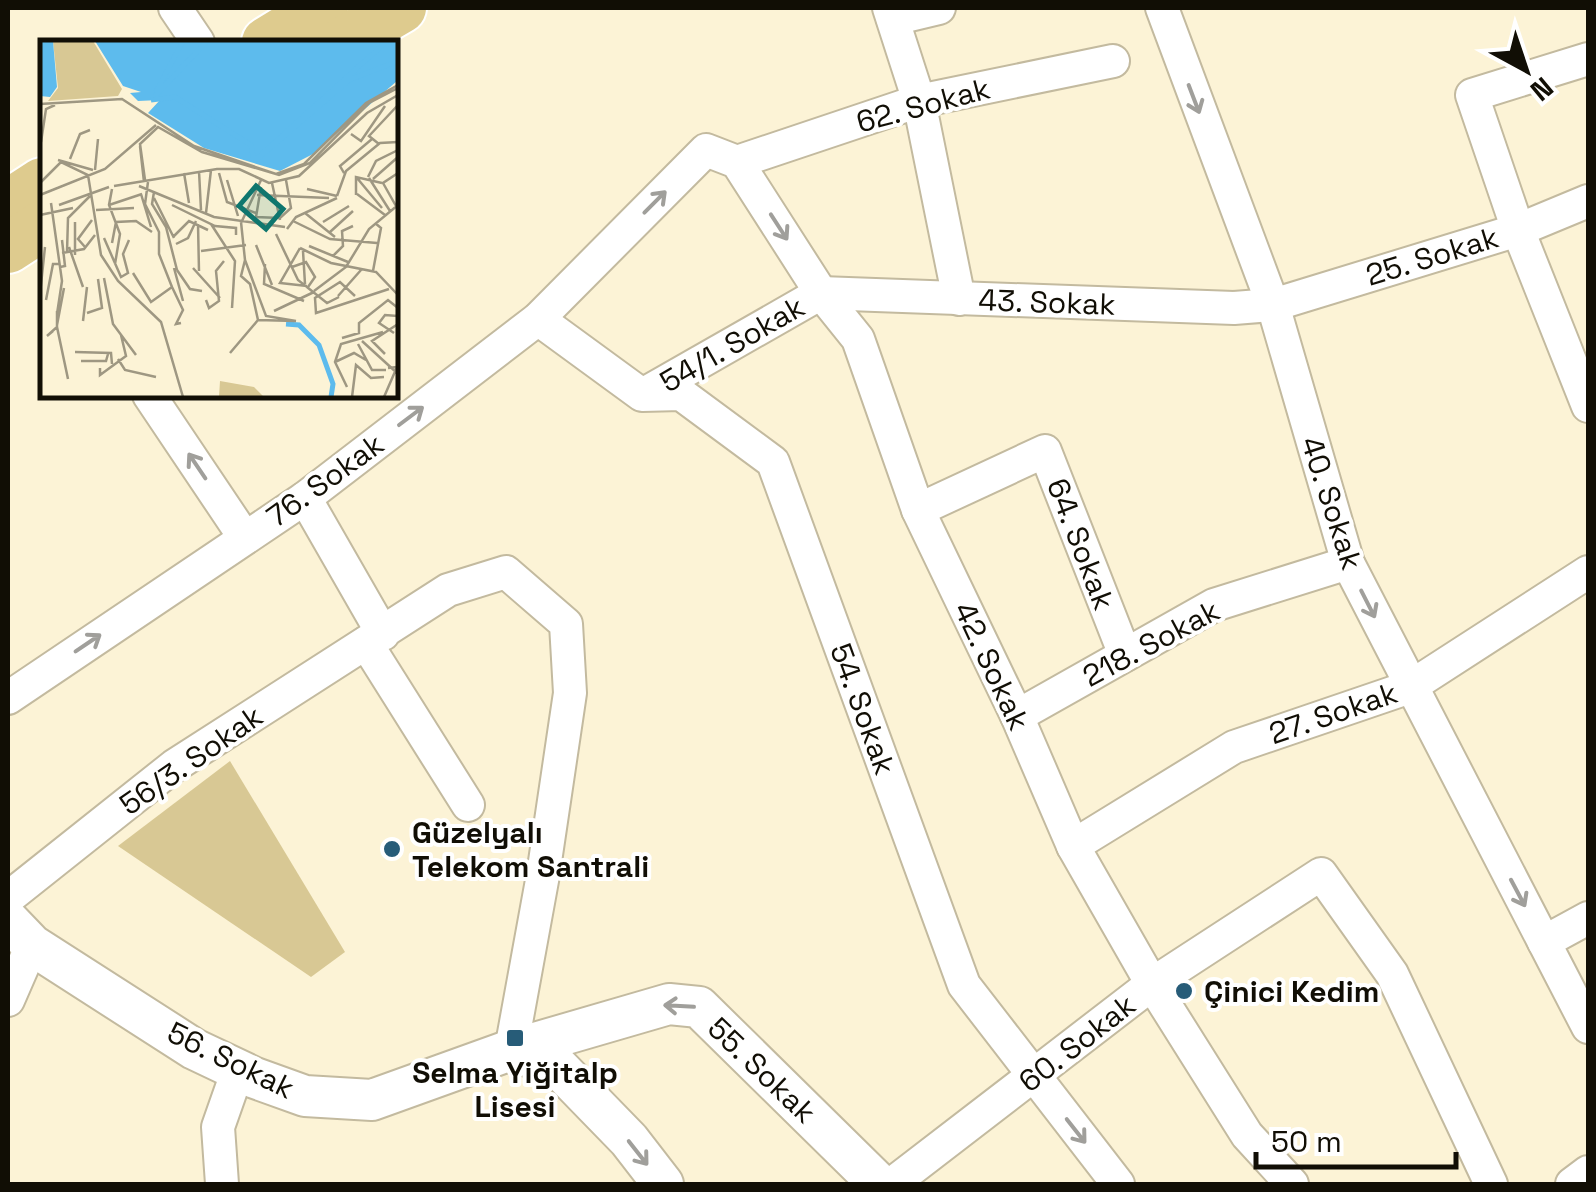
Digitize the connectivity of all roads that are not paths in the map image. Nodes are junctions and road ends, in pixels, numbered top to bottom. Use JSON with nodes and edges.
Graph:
{"nodes":[{"id":1,"x":175,"y":8,"type":"edge"},
{"id":2,"x":323,"y":8,"type":"edge"},
{"id":3,"x":401,"y":8,"type":"edge"},
{"id":4,"x":938,"y":8,"type":"edge"},
{"id":5,"x":1162,"y":8,"type":"edge"},
{"id":6,"x":891,"y":13,"type":"edge"},
{"id":7,"x":197,"y":40,"type":"edge"},
{"id":8,"x":271,"y":40,"type":"edge"},
{"id":9,"x":347,"y":40,"type":"edge"},
{"id":10,"x":1588,"y":59,"type":"edge"},
{"id":11,"x":1113,"y":60,"type":"dead end"},
{"id":12,"x":919,"y":101,"type":"junction"},
{"id":13,"x":737,"y":162,"type":"junction"},
{"id":14,"x":1588,"y":201,"type":"edge"},
{"id":15,"x":1518,"y":230,"type":"junction"},
{"id":16,"x":822,"y":292,"type":"junction"},
{"id":17,"x":959,"y":299,"type":"junction"},
{"id":18,"x":1272,"y":305,"type":"junction"},
{"id":19,"x":538,"y":319,"type":"junction"},
{"id":20,"x":642,"y":396,"type":"junction"},
{"id":21,"x":151,"y":398,"type":"edge"},
{"id":22,"x":1588,"y":406,"type":"edge"},
{"id":23,"x":305,"y":498,"type":"junction"},
{"id":24,"x":918,"y":510,"type":"junction"},
{"id":25,"x":245,"y":538,"type":"junction"},
{"id":26,"x":1348,"y":563,"type":"junction"},
{"id":27,"x":1588,"y":572,"type":"edge"},
{"id":28,"x":374,"y":638,"type":"junction"},
{"id":29,"x":1125,"y":655,"type":"junction"},
{"id":30,"x":1410,"y":686,"type":"junction"},
{"id":31,"x":8,"y":698,"type":"edge"},
{"id":32,"x":1017,"y":716,"type":"junction"},
{"id":33,"x":468,"y":806,"type":"dead end"},
{"id":34,"x":1073,"y":846,"type":"junction"},
{"id":35,"x":8,"y":898,"type":"edge"},
{"id":36,"x":1588,"y":918,"type":"edge"},
{"id":37,"x":20,"y":932,"type":"edge"},
{"id":38,"x":1544,"y":942,"type":"junction"},
{"id":39,"x":1152,"y":984,"type":"junction"},
{"id":40,"x":8,"y":1000,"type":"edge"},
{"id":41,"x":1588,"y":1028,"type":"edge"},
{"id":42,"x":511,"y":1050,"type":"junction"},
{"id":43,"x":238,"y":1070,"type":"junction"},
{"id":44,"x":1034,"y":1076,"type":"junction"},
{"id":45,"x":1588,"y":1172,"type":"edge"},
{"id":46,"x":222,"y":1184,"type":"edge"},
{"id":47,"x":663,"y":1184,"type":"edge"},
{"id":48,"x":879,"y":1184,"type":"edge"},
{"id":49,"x":892,"y":1184,"type":"edge"},
{"id":50,"x":1118,"y":1184,"type":"edge"},
{"id":51,"x":1292,"y":1184,"type":"edge"},
{"id":52,"x":1491,"y":1184,"type":"edge"},
{"id":53,"x":1572,"y":1184,"type":"edge"}],
"edges":[{"from":1,"to":7,"type":"street"},
{"from":2,"to":8,"type":"main road"},
{"from":3,"to":9,"type":"main road"},
{"from":4,"to":6,"type":"street"},
{"from":5,"to":18,"type":"street","name":"40. Sokak","one_way":true},
{"from":6,"to":12,"type":"street"},
{"from":10,"to":15,"type":"street"},
{"from":11,"to":12,"type":"street","name":"62. Sokak"},
{"from":12,"to":13,"type":"street","name":"62. Sokak"},
{"from":12,"to":17,"type":"street"},
{"from":13,"to":16,"type":"street","name":"42. Sokak","one_way":true},
{"from":19,"to":13,"type":"street","name":"76. Sokak","one_way":true},
{"from":14,"to":15,"type":"street","name":"25. Sokak"},
{"from":15,"to":18,"type":"street","name":"25. Sokak"},
{"from":15,"to":22,"type":"street"},
{"from":16,"to":17,"type":"street","name":"43. Sokak"},
{"from":16,"to":20,"type":"street","name":"54/1. Sokak"},
{"from":16,"to":24,"type":"street","name":"42. Sokak"},
{"from":17,"to":18,"type":"street","name":"43. Sokak"},
{"from":18,"to":26,"type":"street","name":"40. Sokak"},
{"from":19,"to":20,"type":"street"},
{"from":23,"to":19,"type":"street","name":"76. Sokak","one_way":true},
{"from":20,"to":44,"type":"street","name":"54. Sokak"},
{"from":25,"to":21,"type":"street","one_way":true},
{"from":23,"to":25,"type":"street","name":"76. Sokak"},
{"from":23,"to":28,"type":"street"},
{"from":24,"to":29,"type":"street","name":"64. Sokak"},
{"from":24,"to":32,"type":"street","name":"42. Sokak"},
{"from":31,"to":25,"type":"street","name":"76. Sokak","one_way":true},
{"from":26,"to":29,"type":"street","name":"218. Sokak"},
{"from":26,"to":30,"type":"street","name":"40. Sokak","one_way":true},
{"from":27,"to":30,"type":"street","name":"27. Sokak"},
{"from":28,"to":33,"type":"street"},
{"from":28,"to":35,"type":"street","name":"56/3. Sokak"},
{"from":28,"to":42,"type":"street","name":"56/3. Sokak"},
{"from":29,"to":32,"type":"street","name":"218. Sokak"},
{"from":30,"to":34,"type":"street","name":"27. Sokak"},
{"from":30,"to":38,"type":"street","name":"40. Sokak","one_way":true},
{"from":32,"to":34,"type":"street","name":"42. Sokak"},
{"from":34,"to":39,"type":"street","name":"42. Sokak"},
{"from":36,"to":38,"type":"street"},
{"from":37,"to":40,"type":"street"},
{"from":37,"to":43,"type":"street","name":"56. Sokak"},
{"from":38,"to":41,"type":"street","name":"40. Sokak"},
{"from":39,"to":44,"type":"street","name":"60. Sokak"},
{"from":39,"to":51,"type":"street","name":"42. Sokak"},
{"from":39,"to":52,"type":"street","name":"60. Sokak"},
{"from":42,"to":43,"type":"street","name":"56. Sokak"},
{"from":42,"to":47,"type":"street","one_way":true},
{"from":48,"to":42,"type":"street","name":"55. Sokak","one_way":true},
{"from":43,"to":46,"type":"street"},
{"from":44,"to":49,"type":"street","name":"60. Sokak"},
{"from":44,"to":50,"type":"street","name":"54. Sokak","one_way":true},
{"from":45,"to":53,"type":"street"}]}
